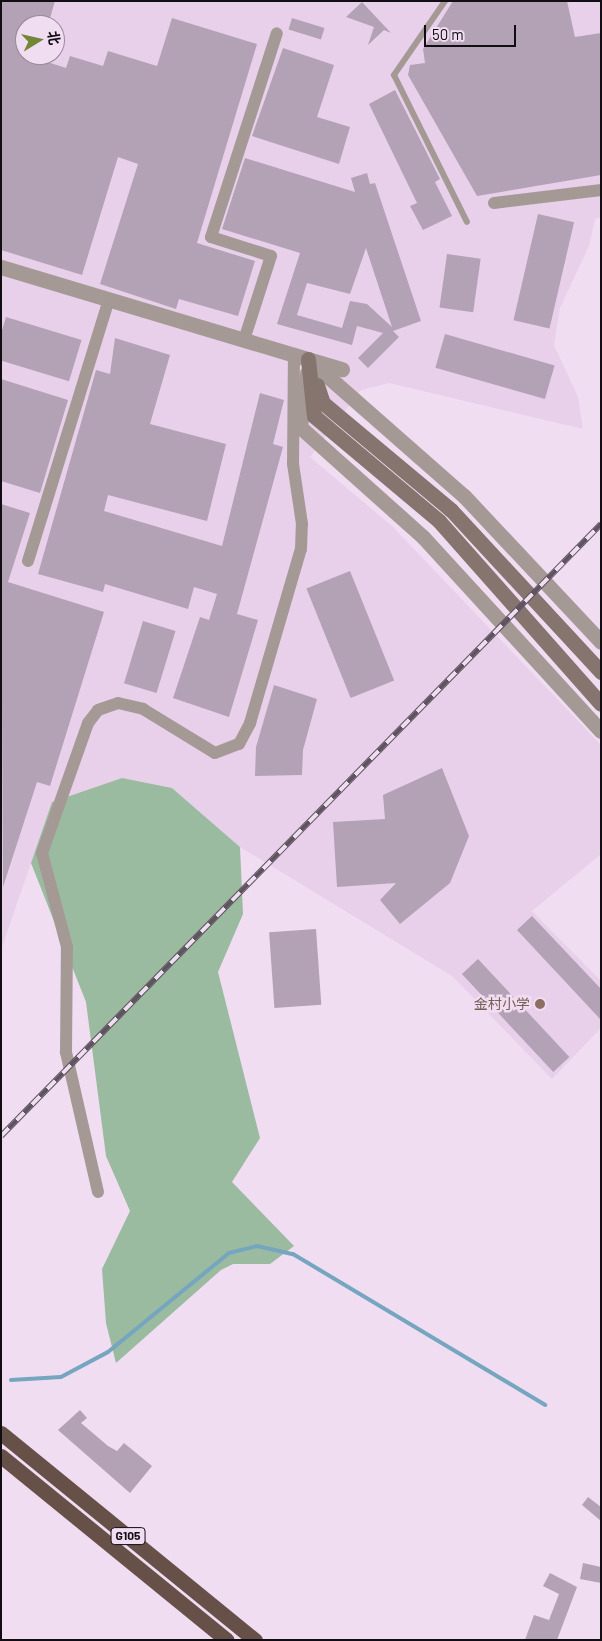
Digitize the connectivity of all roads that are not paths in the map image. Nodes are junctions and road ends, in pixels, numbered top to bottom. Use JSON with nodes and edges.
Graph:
{"nodes":[{"id":1,"x":444,"y":1,"type":"edge"},
{"id":2,"x":277,"y":33,"type":"dead end"},
{"id":3,"x":601,"y":190,"type":"edge"},
{"id":4,"x":494,"y":203,"type":"dead end"},
{"id":5,"x":467,"y":222,"type":"dead end"},
{"id":6,"x":1,"y":267,"type":"edge"},
{"id":7,"x":109,"y":299,"type":"junction"},
{"id":8,"x":244,"y":340,"type":"junction"},
{"id":9,"x":301,"y":357,"type":"junction"},
{"id":10,"x":342,"y":369,"type":"dead end"},
{"id":11,"x":28,"y":561,"type":"dead end"},
{"id":12,"x":600,"y":638,"type":"edge"},
{"id":13,"x":601,"y":672,"type":"edge"},
{"id":14,"x":601,"y":704,"type":"edge"},
{"id":15,"x":601,"y":731,"type":"edge"},
{"id":16,"x":98,"y":1192,"type":"dead end"},
{"id":17,"x":1,"y":1432,"type":"edge"},
{"id":18,"x":1,"y":1456,"type":"edge"},
{"id":19,"x":227,"y":1640,"type":"edge"},
{"id":20,"x":255,"y":1640,"type":"edge"}],
"edges":[{"from":1,"to":5,"type":"lane"},
{"from":2,"to":8,"type":"street"},
{"from":3,"to":4,"type":"street"},
{"from":6,"to":7,"type":"street"},
{"from":7,"to":8,"type":"street"},
{"from":7,"to":11,"type":"street"},
{"from":8,"to":9,"type":"street"},
{"from":9,"to":10,"type":"street"},
{"from":9,"to":12,"type":"street"},
{"from":9,"to":13,"type":"main road"},
{"from":9,"to":14,"type":"main road"},
{"from":9,"to":15,"type":"street"},
{"from":9,"to":16,"type":"street"},
{"from":17,"to":20,"type":"highway","number":"G105"},
{"from":18,"to":19,"type":"highway","number":"G105"}]}
